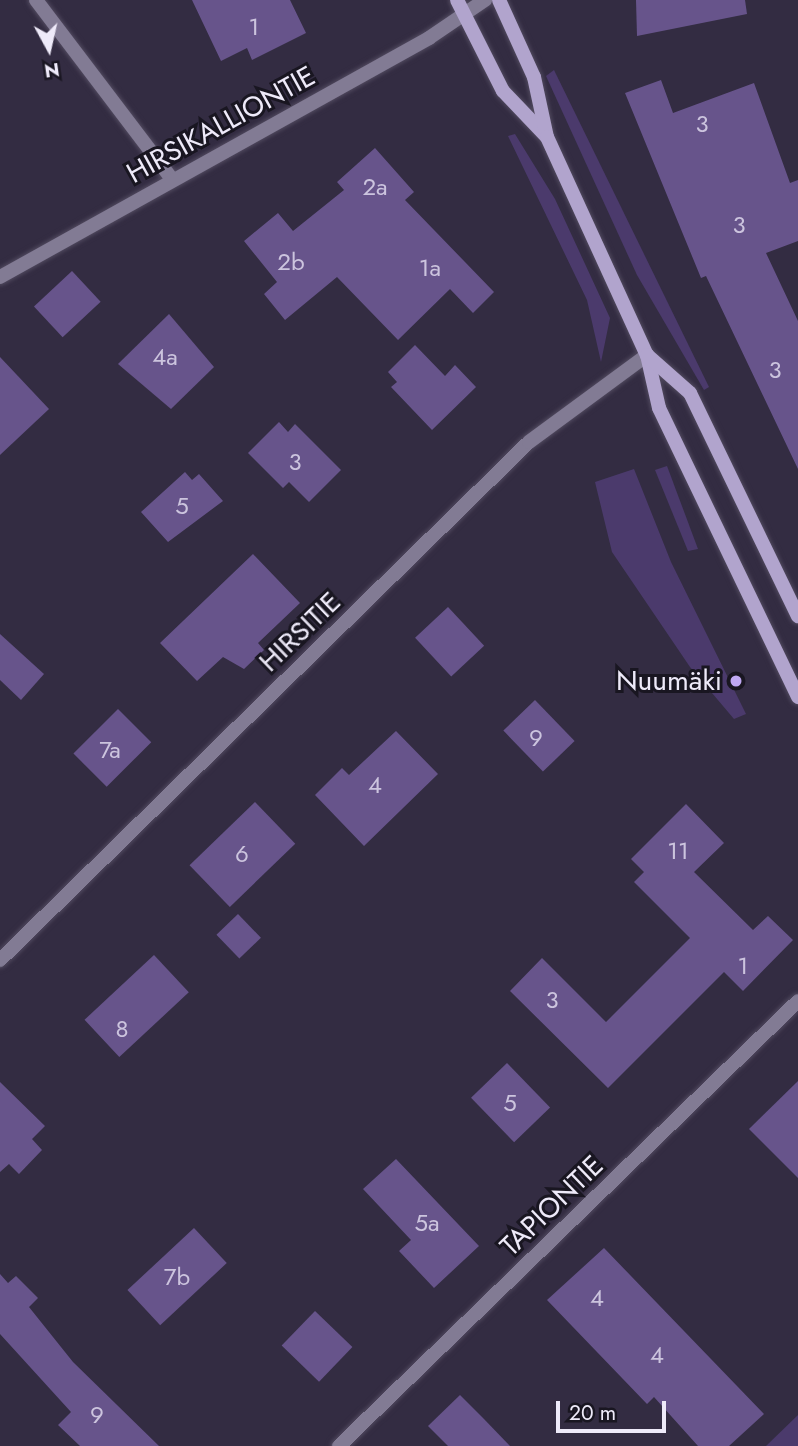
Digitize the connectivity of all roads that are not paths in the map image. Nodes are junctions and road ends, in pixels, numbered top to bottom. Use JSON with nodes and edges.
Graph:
{"nodes":[{"id":1,"x":36,"y":0,"type":"edge"},
{"id":2,"x":457,"y":0,"type":"edge"},
{"id":3,"x":485,"y":0,"type":"edge"},
{"id":4,"x":499,"y":0,"type":"edge"},
{"id":5,"x":466,"y":17,"type":"junction"},
{"id":6,"x":547,"y":136,"type":"junction"},
{"id":7,"x":172,"y":179,"type":"junction"},
{"id":8,"x":0,"y":278,"type":"edge"},
{"id":9,"x":647,"y":355,"type":"junction"},
{"id":10,"x":798,"y":616,"type":"edge"},
{"id":11,"x":798,"y":697,"type":"edge"},
{"id":12,"x":0,"y":960,"type":"edge"},
{"id":13,"x":798,"y":1001,"type":"edge"},
{"id":14,"x":339,"y":1446,"type":"edge"}],
"edges":[{"from":1,"to":7,"type":"street"},
{"from":2,"to":5,"type":"main road"},
{"from":3,"to":5,"type":"street","name":"HIRSIKALLIONTIE"},
{"from":4,"to":6,"type":"main road"},
{"from":5,"to":6,"type":"main road"},
{"from":5,"to":7,"type":"street","name":"HIRSIKALLIONTIE"},
{"from":6,"to":9,"type":"main road"},
{"from":7,"to":8,"type":"street","name":"HIRSIKALLIONTIE"},
{"from":9,"to":10,"type":"main road"},
{"from":9,"to":11,"type":"main road"},
{"from":9,"to":12,"type":"street","name":"HIRSITIE"},
{"from":13,"to":14,"type":"street","name":"TAPIONTIE"}]}
